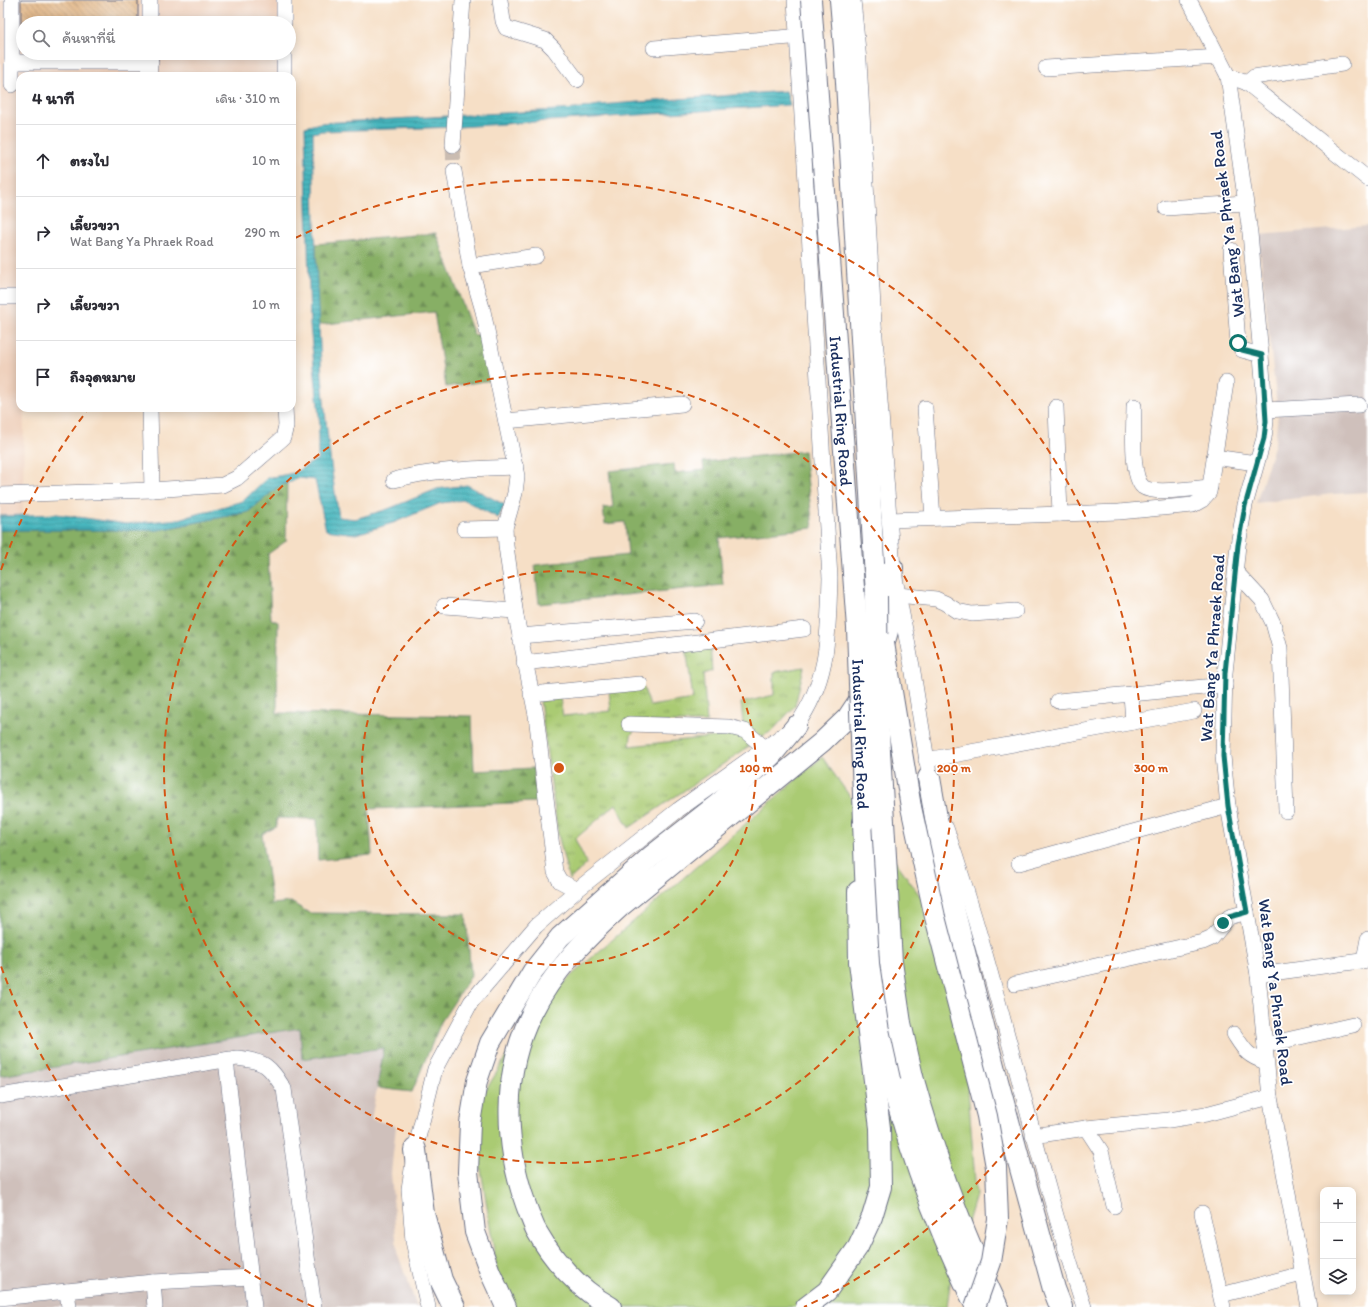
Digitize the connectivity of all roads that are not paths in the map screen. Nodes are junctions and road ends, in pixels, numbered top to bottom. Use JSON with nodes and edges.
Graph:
{"nodes":[{"id":1,"x":12,"y":0,"type":"edge"},
{"id":2,"x":150,"y":0,"type":"edge"},
{"id":3,"x":284,"y":0,"type":"edge"},
{"id":4,"x":463,"y":0,"type":"edge"},
{"id":5,"x":500,"y":0,"type":"edge"},
{"id":6,"x":784,"y":0,"type":"edge"},
{"id":7,"x":795,"y":0,"type":"edge"},
{"id":8,"x":812,"y":0,"type":"edge"},
{"id":9,"x":840,"y":0,"type":"edge"},
{"id":10,"x":854,"y":0,"type":"edge"},
{"id":11,"x":1189,"y":0,"type":"edge"},
{"id":12,"x":150,"y":16,"type":"edge"},
{"id":13,"x":284,"y":16,"type":"edge"},
{"id":14,"x":791,"y":37,"type":"junction"},
{"id":15,"x":654,"y":48,"type":"dead end"},
{"id":16,"x":1218,"y":57,"type":"junction"},
{"id":17,"x":284,"y":60,"type":"edge"},
{"id":18,"x":12,"y":62,"type":"junction"},
{"id":19,"x":150,"y":64,"type":"edge"},
{"id":20,"x":1342,"y":64,"type":"dead end"},
{"id":21,"x":1046,"y":68,"type":"dead end"},
{"id":22,"x":284,"y":72,"type":"edge"},
{"id":23,"x":1228,"y":76,"type":"junction"},
{"id":24,"x":577,"y":80,"type":"dead end"},
{"id":25,"x":799,"y":80,"type":"junction"},
{"id":26,"x":1247,"y":83,"type":"junction"},
{"id":27,"x":12,"y":85,"type":"dead end"},
{"id":28,"x":453,"y":140,"type":"tunnel mouth"},
{"id":29,"x":454,"y":170,"type":"tunnel mouth"},
{"id":30,"x":1368,"y":179,"type":"edge"},
{"id":31,"x":1246,"y":203,"type":"junction"},
{"id":32,"x":1166,"y":208,"type":"dead end"},
{"id":33,"x":1231,"y":250,"type":"dead end"},
{"id":34,"x":536,"y":256,"type":"dead end"},
{"id":35,"x":470,"y":266,"type":"junction"},
{"id":36,"x":0,"y":297,"type":"edge"},
{"id":37,"x":16,"y":297,"type":"edge"},
{"id":38,"x":1262,"y":355,"type":"junction"},
{"id":39,"x":1226,"y":383,"type":"dead end"},
{"id":40,"x":682,"y":404,"type":"dead end"},
{"id":41,"x":1359,"y":405,"type":"dead end"},
{"id":42,"x":1134,"y":406,"type":"dead end"},
{"id":43,"x":1056,"y":407,"type":"dead end"},
{"id":44,"x":924,"y":408,"type":"dead end"},
{"id":45,"x":1265,"y":410,"type":"junction"},
{"id":46,"x":150,"y":412,"type":"edge"},
{"id":47,"x":285,"y":412,"type":"edge"},
{"id":48,"x":506,"y":421,"type":"junction"},
{"id":49,"x":1214,"y":457,"type":"junction"},
{"id":50,"x":1256,"y":463,"type":"junction"},
{"id":51,"x":516,"y":467,"type":"junction"},
{"id":52,"x":394,"y":480,"type":"dead end"},
{"id":53,"x":1210,"y":487,"type":"junction"},
{"id":54,"x":152,"y":490,"type":"junction"},
{"id":55,"x":0,"y":495,"type":"edge"},
{"id":56,"x":1060,"y":514,"type":"junction"},
{"id":57,"x":933,"y":518,"type":"junction"},
{"id":58,"x":889,"y":520,"type":"junction"},
{"id":59,"x":505,"y":528,"type":"junction"},
{"id":60,"x":464,"y":529,"type":"dead end"},
{"id":61,"x":893,"y":568,"type":"junction"},
{"id":62,"x":1236,"y":572,"type":"junction"},
{"id":63,"x":898,"y":595,"type":"junction"},
{"id":64,"x":876,"y":596,"type":"junction"},
{"id":65,"x":444,"y":606,"type":"dead end"},
{"id":66,"x":515,"y":611,"type":"junction"},
{"id":67,"x":1015,"y":611,"type":"dead end"},
{"id":68,"x":696,"y":621,"type":"dead end"},
{"id":69,"x":804,"y":629,"type":"dead end"},
{"id":70,"x":520,"y":636,"type":"junction"},
{"id":71,"x":524,"y":663,"type":"junction"},
{"id":72,"x":640,"y":684,"type":"dead end"},
{"id":73,"x":1225,"y":685,"type":"junction"},
{"id":74,"x":531,"y":694,"type":"junction"},
{"id":75,"x":1130,"y":694,"type":"junction"},
{"id":76,"x":1058,"y":701,"type":"dead end"},
{"id":77,"x":1194,"y":712,"type":"dead end"},
{"id":78,"x":1133,"y":722,"type":"junction"},
{"id":79,"x":629,"y":724,"type":"dead end"},
{"id":80,"x":796,"y":726,"type":"junction"},
{"id":81,"x":765,"y":748,"type":"junction"},
{"id":82,"x":927,"y":769,"type":"junction"},
{"id":83,"x":1228,"y":806,"type":"junction"},
{"id":84,"x":1286,"y":811,"type":"dead end"},
{"id":85,"x":864,"y":822,"type":"junction"},
{"id":86,"x":1019,"y":863,"type":"dead end"},
{"id":87,"x":577,"y":890,"type":"junction"},
{"id":88,"x":1247,"y":912,"type":"junction"},
{"id":89,"x":1368,"y":939,"type":"edge"},
{"id":90,"x":1366,"y":960,"type":"edge"},
{"id":91,"x":1258,"y":975,"type":"junction"},
{"id":92,"x":1015,"y":984,"type":"dead end"},
{"id":93,"x":1353,"y":1026,"type":"dead end"},
{"id":94,"x":1234,"y":1034,"type":"dead end"},
{"id":95,"x":1265,"y":1045,"type":"junction"},
{"id":96,"x":226,"y":1060,"type":"junction"},
{"id":97,"x":1266,"y":1062,"type":"junction"},
{"id":98,"x":0,"y":1096,"type":"edge"},
{"id":99,"x":1270,"y":1097,"type":"junction"},
{"id":100,"x":1086,"y":1128,"type":"junction"},
{"id":101,"x":1033,"y":1136,"type":"junction"},
{"id":102,"x":415,"y":1150,"type":"junction"},
{"id":103,"x":1114,"y":1206,"type":"dead end"},
{"id":104,"x":1202,"y":1213,"type":"dead end"},
{"id":105,"x":1302,"y":1274,"type":"junction"},
{"id":106,"x":251,"y":1276,"type":"junction"},
{"id":107,"x":153,"y":1282,"type":"junction"},
{"id":108,"x":67,"y":1291,"type":"junction"},
{"id":109,"x":0,"y":1298,"type":"edge"},
{"id":110,"x":1222,"y":1301,"type":"edge"},
{"id":111,"x":69,"y":1307,"type":"edge"},
{"id":112,"x":155,"y":1307,"type":"edge"},
{"id":113,"x":254,"y":1307,"type":"edge"},
{"id":114,"x":314,"y":1307,"type":"edge"},
{"id":115,"x":428,"y":1307,"type":"edge"},
{"id":116,"x":454,"y":1307,"type":"edge"},
{"id":117,"x":506,"y":1307,"type":"edge"},
{"id":118,"x":611,"y":1307,"type":"edge"},
{"id":119,"x":806,"y":1307,"type":"edge"},
{"id":120,"x":976,"y":1307,"type":"edge"},
{"id":121,"x":997,"y":1307,"type":"edge"},
{"id":122,"x":1061,"y":1307,"type":"edge"},
{"id":123,"x":1084,"y":1307,"type":"edge"},
{"id":124,"x":1309,"y":1307,"type":"edge"}],
"edges":[{"from":1,"to":18,"type":"street"},
{"from":2,"to":12,"type":"street"},
{"from":3,"to":13,"type":"street"},
{"from":4,"to":28,"type":"street"},
{"from":5,"to":24,"type":"street"},
{"from":6,"to":14,"type":"street"},
{"from":7,"to":25,"type":"street"},
{"from":8,"to":85,"type":"main road","name":"Industrial Ring Road","bridge":true},
{"from":9,"to":64,"type":"main road","name":"Industrial Ring Road"},
{"from":10,"to":58,"type":"street"},
{"from":11,"to":16,"type":"street","name":"Wat Bang Ya Phraek Road"},
{"from":14,"to":15,"type":"street"},
{"from":14,"to":25,"type":"street"},
{"from":16,"to":21,"type":"street"},
{"from":16,"to":23,"type":"street","name":"Wat Bang Ya Phraek Road"},
{"from":17,"to":22,"type":"street"},
{"from":18,"to":19,"type":"street"},
{"from":18,"to":27,"type":"street"},
{"from":20,"to":26,"type":"street"},
{"from":23,"to":26,"type":"street"},
{"from":23,"to":31,"type":"street","name":"Wat Bang Ya Phraek Road"},
{"from":25,"to":80,"type":"street"},
{"from":26,"to":30,"type":"street"},
{"from":29,"to":35,"type":"street"},
{"from":31,"to":32,"type":"street"},
{"from":31,"to":38,"type":"street","name":"Wat Bang Ya Phraek Road"},
{"from":33,"to":38,"type":"street"},
{"from":34,"to":35,"type":"street"},
{"from":35,"to":48,"type":"street"},
{"from":36,"to":37,"type":"street"},
{"from":38,"to":45,"type":"street","name":"Wat Bang Ya Phraek Road"},
{"from":39,"to":49,"type":"street"},
{"from":40,"to":48,"type":"street"},
{"from":41,"to":45,"type":"street"},
{"from":42,"to":53,"type":"street"},
{"from":43,"to":56,"type":"street"},
{"from":44,"to":57,"type":"street"},
{"from":45,"to":50,"type":"street","name":"Wat Bang Ya Phraek Road"},
{"from":46,"to":54,"type":"street"},
{"from":47,"to":54,"type":"street"},
{"from":48,"to":51,"type":"street"},
{"from":49,"to":50,"type":"street"},
{"from":49,"to":53,"type":"street"},
{"from":50,"to":62,"type":"street","name":"Wat Bang Ya Phraek Road"},
{"from":51,"to":52,"type":"street"},
{"from":51,"to":59,"type":"street"},
{"from":53,"to":56,"type":"street"},
{"from":54,"to":55,"type":"street"},
{"from":56,"to":57,"type":"street"},
{"from":57,"to":58,"type":"street"},
{"from":58,"to":61,"type":"street"},
{"from":59,"to":60,"type":"street"},
{"from":59,"to":66,"type":"street"},
{"from":61,"to":63,"type":"street"},
{"from":61,"to":118,"type":"main road"},
{"from":62,"to":73,"type":"street","name":"Wat Bang Ya Phraek Road"},
{"from":62,"to":84,"type":"street"},
{"from":63,"to":67,"type":"street"},
{"from":63,"to":82,"type":"street"},
{"from":64,"to":120,"type":"main road","name":"Industrial Ring Road","bridge":true},
{"from":64,"to":121,"type":"highway","bridge":true},
{"from":65,"to":66,"type":"street"},
{"from":66,"to":70,"type":"street"},
{"from":68,"to":70,"type":"street"},
{"from":69,"to":71,"type":"street"},
{"from":70,"to":71,"type":"street"},
{"from":71,"to":74,"type":"street"},
{"from":72,"to":74,"type":"street"},
{"from":73,"to":75,"type":"street"},
{"from":73,"to":83,"type":"street","name":"Wat Bang Ya Phraek Road"},
{"from":74,"to":87,"type":"street"},
{"from":75,"to":76,"type":"street"},
{"from":75,"to":78,"type":"street"},
{"from":77,"to":78,"type":"street"},
{"from":78,"to":82,"type":"street"},
{"from":79,"to":81,"type":"street"},
{"from":80,"to":81,"type":"street"},
{"from":80,"to":117,"type":"main road"},
{"from":81,"to":87,"type":"street"},
{"from":82,"to":101,"type":"street"},
{"from":82,"to":122,"type":"highway"},
{"from":83,"to":86,"type":"street"},
{"from":83,"to":88,"type":"street","name":"Wat Bang Ya Phraek Road"},
{"from":85,"to":119,"type":"main road","name":"Industrial Ring Road"},
{"from":85,"to":120,"type":"highway"},
{"from":87,"to":102,"type":"street"},
{"from":88,"to":91,"type":"street","name":"Wat Bang Ya Phraek Road"},
{"from":88,"to":92,"type":"street"},
{"from":89,"to":90,"type":"street"},
{"from":90,"to":91,"type":"street"},
{"from":91,"to":95,"type":"street","name":"Wat Bang Ya Phraek Road"},
{"from":93,"to":95,"type":"street"},
{"from":94,"to":97,"type":"street"},
{"from":95,"to":97,"type":"street","name":"Wat Bang Ya Phraek Road"},
{"from":96,"to":98,"type":"street"},
{"from":96,"to":106,"type":"street"},
{"from":96,"to":114,"type":"street"},
{"from":97,"to":99,"type":"street","name":"Wat Bang Ya Phraek Road"},
{"from":99,"to":100,"type":"street"},
{"from":99,"to":105,"type":"street","name":"Wat Bang Ya Phraek Road"},
{"from":100,"to":101,"type":"street"},
{"from":100,"to":103,"type":"street"},
{"from":101,"to":123,"type":"street"},
{"from":102,"to":115,"type":"street"},
{"from":102,"to":116,"type":"highway"},
{"from":104,"to":110,"type":"street"},
{"from":105,"to":110,"type":"street"},
{"from":105,"to":124,"type":"street","name":"Wat Bang Ya Phraek Road"},
{"from":106,"to":107,"type":"street"},
{"from":106,"to":113,"type":"street"},
{"from":107,"to":108,"type":"street"},
{"from":107,"to":112,"type":"street"},
{"from":108,"to":109,"type":"street"},
{"from":108,"to":111,"type":"street"}]}
